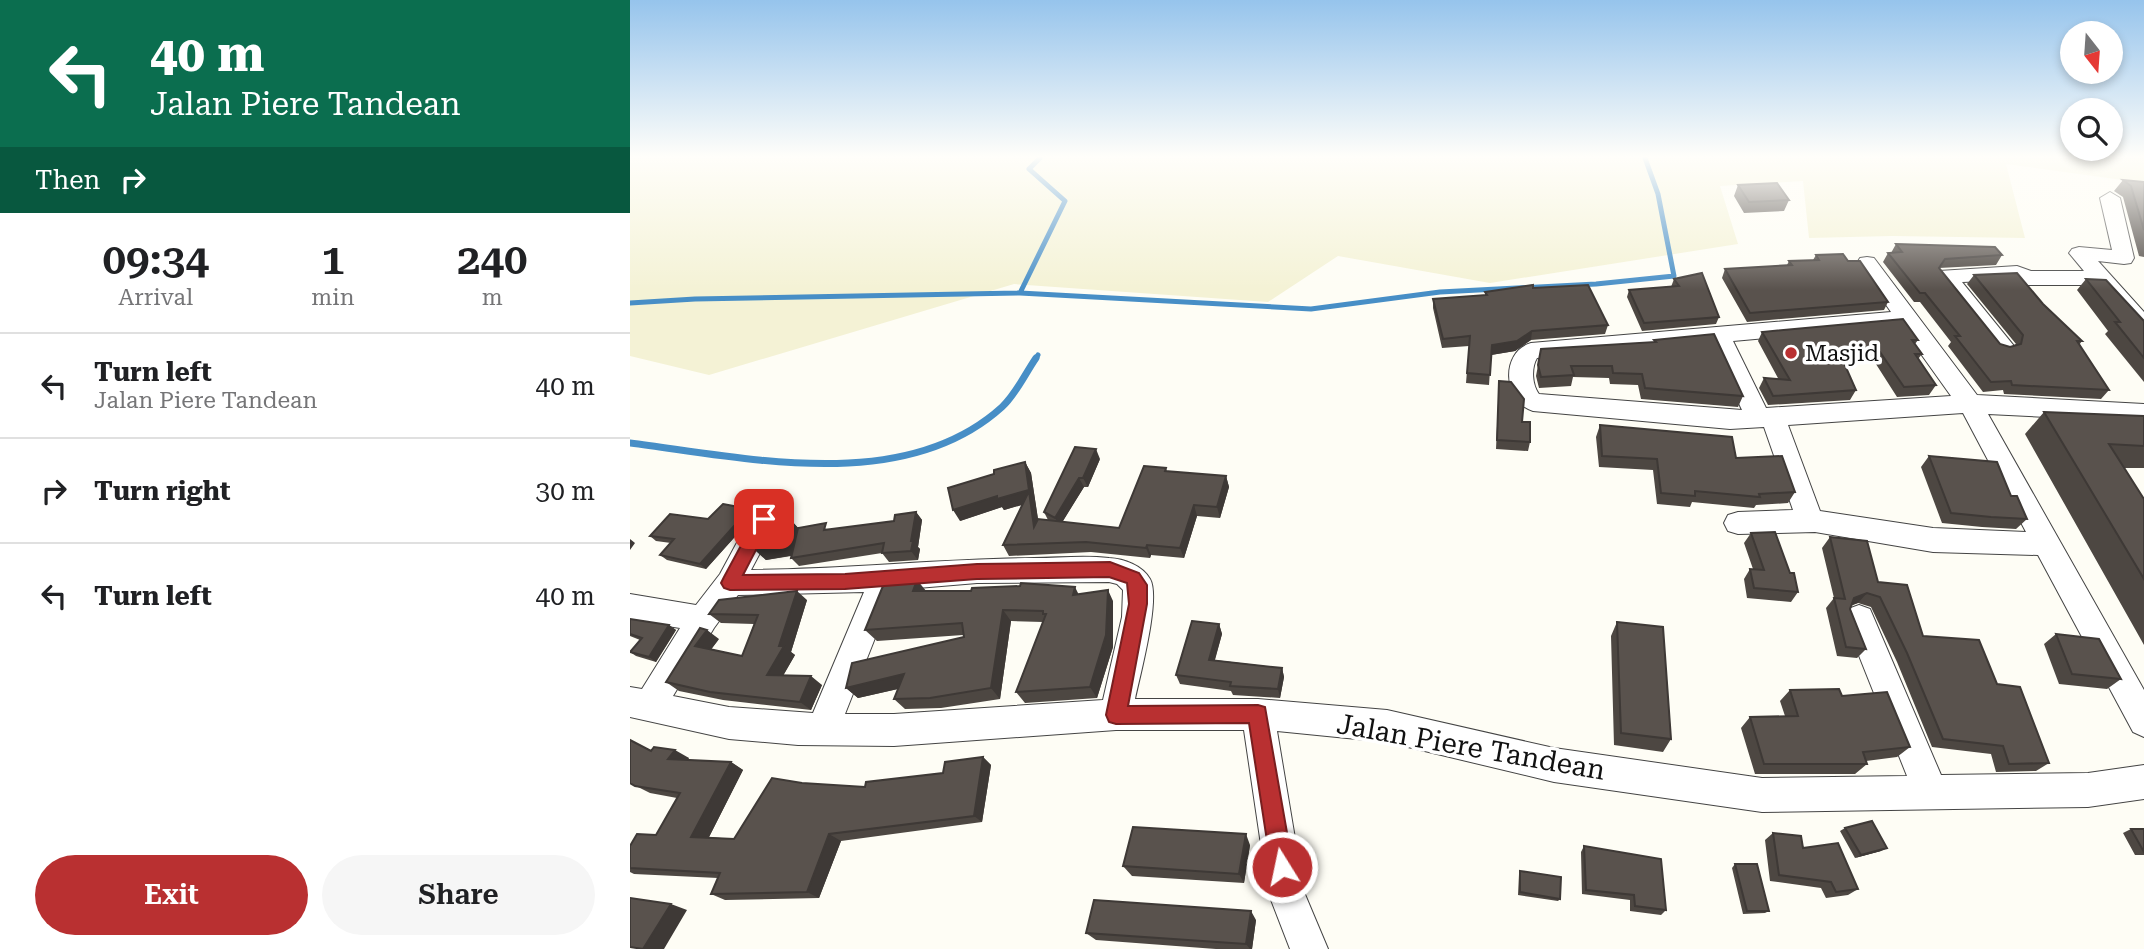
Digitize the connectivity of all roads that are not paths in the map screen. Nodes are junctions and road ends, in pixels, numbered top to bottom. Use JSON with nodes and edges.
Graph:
{"nodes":[{"id":1,"x":2111,"y":202,"type":"edge"},
{"id":2,"x":1867,"y":263,"type":"dead end"},
{"id":3,"x":2101,"y":278,"type":"junction"},
{"id":4,"x":1907,"y":318,"type":"junction"},
{"id":5,"x":2144,"y":327,"type":"edge"},
{"id":6,"x":1718,"y":334,"type":"junction"},
{"id":7,"x":2003,"y":346,"type":"edge"},
{"id":8,"x":1970,"y":404,"type":"junction"},
{"id":9,"x":2144,"y":413,"type":"edge"},
{"id":10,"x":1766,"y":419,"type":"junction"},
{"id":11,"x":764,"y":519,"type":"dead end"},
{"id":12,"x":1810,"y":521,"type":"junction"},
{"id":13,"x":1738,"y":523,"type":"dead end"},
{"id":14,"x":2047,"y":544,"type":"junction"},
{"id":15,"x":884,"y":579,"type":"junction"},
{"id":16,"x":730,"y":583,"type":"junction"},
{"id":17,"x":630,"y":607,"type":"edge"},
{"id":18,"x":1859,"y":618,"type":"dead end"},
{"id":19,"x":703,"y":619,"type":"junction"},
{"id":20,"x":639,"y":705,"type":"edge"},
{"id":21,"x":1258,"y":714,"type":"junction"},
{"id":22,"x":1116,"y":715,"type":"junction"},
{"id":23,"x":2144,"y":721,"type":"edge"},
{"id":24,"x":823,"y":730,"type":"junction"},
{"id":25,"x":2144,"y":782,"type":"edge"},
{"id":26,"x":1931,"y":792,"type":"junction"},
{"id":27,"x":1309,"y":949,"type":"edge"}],
"edges":[{"from":1,"to":3,"type":"street"},
{"from":2,"to":4,"type":"street"},
{"from":3,"to":5,"type":"street"},
{"from":3,"to":7,"type":"street"},
{"from":4,"to":6,"type":"street"},
{"from":4,"to":8,"type":"street"},
{"from":6,"to":10,"type":"street"},
{"from":6,"to":10,"type":"street"},
{"from":8,"to":9,"type":"street"},
{"from":8,"to":10,"type":"street"},
{"from":8,"to":14,"type":"street"},
{"from":10,"to":12,"type":"street"},
{"from":11,"to":16,"type":"street"},
{"from":12,"to":13,"type":"street"},
{"from":12,"to":14,"type":"street"},
{"from":14,"to":23,"type":"street"},
{"from":15,"to":16,"type":"street"},
{"from":15,"to":22,"type":"street"},
{"from":15,"to":24,"type":"street"},
{"from":16,"to":19,"type":"street"},
{"from":17,"to":19,"type":"street"},
{"from":18,"to":26,"type":"street"},
{"from":19,"to":20,"type":"street"},
{"from":20,"to":24,"type":"street","name":"Jalan Piere Tandean"},
{"from":21,"to":22,"type":"street","name":"Jalan Piere Tandean"},
{"from":21,"to":26,"type":"street","name":"Jalan Piere Tandean"},
{"from":21,"to":27,"type":"street"},
{"from":22,"to":24,"type":"street","name":"Jalan Piere Tandean"},
{"from":25,"to":26,"type":"street","name":"Jalan Piere Tandean"}]}
